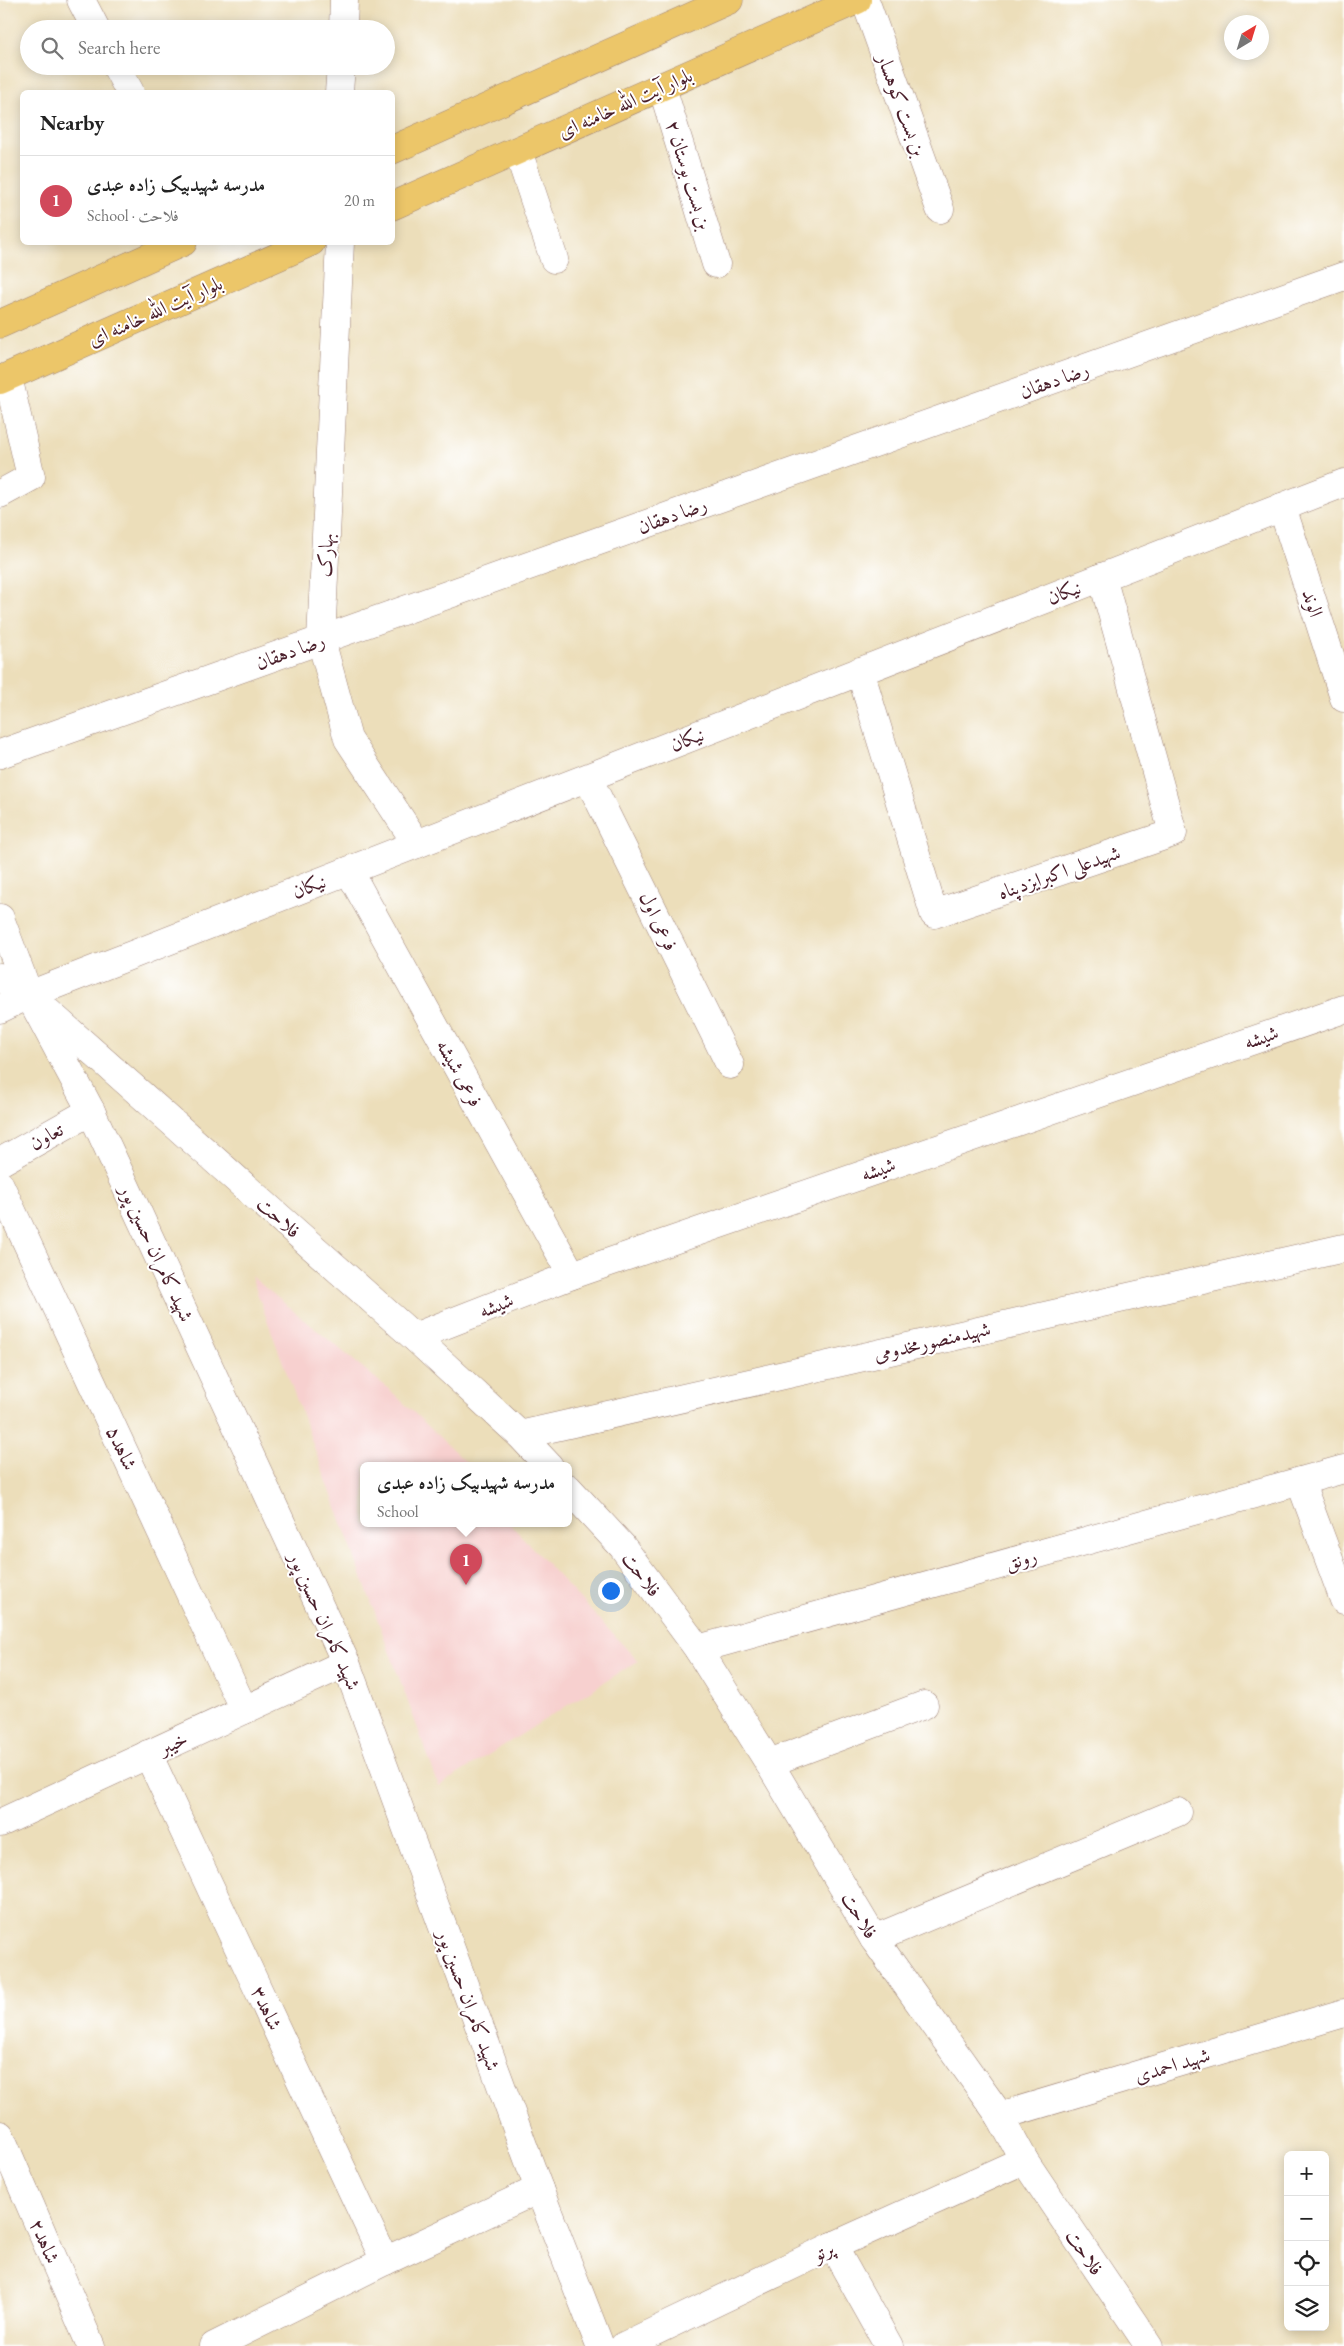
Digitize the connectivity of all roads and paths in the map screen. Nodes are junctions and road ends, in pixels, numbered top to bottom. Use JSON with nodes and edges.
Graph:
{"nodes":[{"id":1,"x":81,"y":0,"type":"edge"},
{"id":2,"x":344,"y":0,"type":"edge"},
{"id":3,"x":730,"y":0,"type":"edge"},
{"id":4,"x":857,"y":0,"type":"edge"},
{"id":5,"x":865,"y":0,"type":"edge"},
{"id":6,"x":91,"y":20,"type":"edge"},
{"id":7,"x":343,"y":20,"type":"edge"},
{"id":8,"x":121,"y":75,"type":"edge"},
{"id":9,"x":341,"y":75,"type":"edge"},
{"id":10,"x":662,"y":86,"type":"junction"},
{"id":11,"x":129,"y":90,"type":"edge"},
{"id":12,"x":340,"y":90,"type":"edge"},
{"id":13,"x":395,"y":149,"type":"edge"},
{"id":14,"x":518,"y":151,"type":"junction"},
{"id":15,"x":395,"y":205,"type":"edge"},
{"id":16,"x":940,"y":209,"type":"dead end"},
{"id":17,"x":176,"y":245,"type":"edge"},
{"id":18,"x":304,"y":245,"type":"edge"},
{"id":19,"x":340,"y":245,"type":"edge"},
{"id":20,"x":554,"y":259,"type":"dead end"},
{"id":21,"x":716,"y":264,"type":"dead end"},
{"id":22,"x":1344,"y":276,"type":"edge"},
{"id":23,"x":0,"y":324,"type":"edge"},
{"id":24,"x":4,"y":378,"type":"edge"},
{"id":25,"x":1344,"y":483,"type":"edge"},
{"id":26,"x":0,"y":494,"type":"edge"},
{"id":27,"x":1282,"y":507,"type":"junction"},
{"id":28,"x":1102,"y":578,"type":"junction"},
{"id":29,"x":321,"y":640,"type":"junction"},
{"id":30,"x":860,"y":671,"type":"junction"},
{"id":31,"x":1344,"y":698,"type":"edge"},
{"id":32,"x":0,"y":754,"type":"edge"},
{"id":33,"x":588,"y":778,"type":"junction"},
{"id":34,"x":417,"y":844,"type":"junction"},
{"id":35,"x":349,"y":871,"type":"junction"},
{"id":36,"x":0,"y":918,"type":"edge"},
{"id":37,"x":0,"y":976,"type":"edge"},
{"id":38,"x":29,"y":995,"type":"junction"},
{"id":39,"x":1344,"y":1008,"type":"edge"},
{"id":40,"x":0,"y":1009,"type":"edge"},
{"id":41,"x":730,"y":1065,"type":"dead end"},
{"id":42,"x":91,"y":1111,"type":"junction"},
{"id":43,"x":0,"y":1162,"type":"edge"},
{"id":44,"x":0,"y":1185,"type":"edge"},
{"id":45,"x":1344,"y":1248,"type":"edge"},
{"id":46,"x":572,"y":1275,"type":"junction"},
{"id":47,"x":414,"y":1337,"type":"junction"},
{"id":48,"x":520,"y":1435,"type":"junction"},
{"id":49,"x":545,"y":1462,"type":"edge"},
{"id":50,"x":1344,"y":1468,"type":"edge"},
{"id":51,"x":1300,"y":1481,"type":"junction"},
{"id":52,"x":572,"y":1492,"type":"edge"},
{"id":53,"x":1344,"y":1600,"type":"edge"},
{"id":54,"x":698,"y":1649,"type":"junction"},
{"id":55,"x":346,"y":1663,"type":"junction"},
{"id":56,"x":924,"y":1705,"type":"dead end"},
{"id":57,"x":244,"y":1710,"type":"junction"},
{"id":58,"x":148,"y":1754,"type":"junction"},
{"id":59,"x":770,"y":1763,"type":"junction"},
{"id":60,"x":1178,"y":1812,"type":"dead end"},
{"id":61,"x":0,"y":1823,"type":"edge"},
{"id":62,"x":874,"y":1939,"type":"junction"},
{"id":63,"x":1344,"y":2013,"type":"edge"},
{"id":64,"x":1000,"y":2116,"type":"junction"},
{"id":65,"x":0,"y":2135,"type":"edge"},
{"id":66,"x":1024,"y":2160,"type":"junction"},
{"id":67,"x":539,"y":2190,"type":"junction"},
{"id":68,"x":833,"y":2246,"type":"junction"},
{"id":69,"x":385,"y":2261,"type":"junction"},
{"id":70,"x":248,"y":2339,"type":"edge"},
{"id":71,"x":91,"y":2346,"type":"edge"},
{"id":72,"x":214,"y":2346,"type":"edge"},
{"id":73,"x":600,"y":2346,"type":"edge"},
{"id":74,"x":624,"y":2346,"type":"edge"},
{"id":75,"x":889,"y":2346,"type":"edge"},
{"id":76,"x":1149,"y":2346,"type":"edge"}],
"edges":[{"from":1,"to":6,"type":"street"},
{"from":2,"to":7,"type":"street"},
{"from":3,"to":13,"type":"main road"},
{"from":4,"to":10,"type":"main road","name":"بلوار آیت الله خامنه ای"},
{"from":5,"to":16,"type":"street","name":"بن بست کوهسار"},
{"from":8,"to":11,"type":"street"},
{"from":9,"to":12,"type":"street"},
{"from":10,"to":14,"type":"main road","name":"بلوار آیت الله خامنه ای"},
{"from":10,"to":21,"type":"street","name":"بن بست بوستان ۲"},
{"from":14,"to":15,"type":"main road","name":"بلوار آیت الله خامنه ای"},
{"from":14,"to":20,"type":"street"},
{"from":17,"to":23,"type":"main road"},
{"from":18,"to":24,"type":"main road","name":"بلوار آیت الله خامنه ای"},
{"from":19,"to":29,"type":"street","name":"بهارک"},
{"from":22,"to":29,"type":"street","name":"رضا دهقان"},
{"from":24,"to":26,"type":"street"},
{"from":25,"to":27,"type":"street","name":"نیکان"},
{"from":27,"to":28,"type":"street","name":"نیکان"},
{"from":27,"to":31,"type":"street","name":"الوند"},
{"from":28,"to":30,"type":"street","name":"نیکان"},
{"from":28,"to":30,"type":"street","name":"شهیدعلی اکبرایزدپناه"},
{"from":29,"to":32,"type":"street","name":"رضا دهقان"},
{"from":29,"to":34,"type":"street","name":"بهارک"},
{"from":30,"to":33,"type":"street","name":"نیکان"},
{"from":33,"to":34,"type":"street","name":"نیکان"},
{"from":33,"to":41,"type":"street","name":"فرعی اول"},
{"from":34,"to":35,"type":"street","name":"نیکان"},
{"from":35,"to":38,"type":"street","name":"نیکان"},
{"from":35,"to":46,"type":"street","name":"فرعی شیشه"},
{"from":36,"to":38,"type":"street","name":"شهید کامران حسین پور"},
{"from":37,"to":38,"type":"street","name":"فلاحت"},
{"from":38,"to":40,"type":"street","name":"نیکان"},
{"from":38,"to":42,"type":"street","name":"شهید کامران حسین پور"},
{"from":38,"to":47,"type":"street","name":"فلاحت"},
{"from":39,"to":46,"type":"street","name":"شیشه"},
{"from":42,"to":43,"type":"street","name":"تعاون"},
{"from":42,"to":55,"type":"street","name":"شهید کامران حسین پور"},
{"from":44,"to":57,"type":"street","name":"شاهد۵"},
{"from":45,"to":48,"type":"street","name":"شهیدمنصورمخدومی"},
{"from":46,"to":47,"type":"street","name":"شیشه"},
{"from":47,"to":48,"type":"street","name":"فلاحت"},
{"from":48,"to":49,"type":"street","name":"فلاحت"},
{"from":50,"to":51,"type":"street","name":"رونق"},
{"from":51,"to":53,"type":"street"},
{"from":51,"to":54,"type":"street","name":"رونق"},
{"from":52,"to":54,"type":"street","name":"فلاحت"},
{"from":54,"to":59,"type":"street","name":"فلاحت"},
{"from":55,"to":57,"type":"street","name":"خیبر"},
{"from":55,"to":67,"type":"street","name":"شهید کامران حسین پور"},
{"from":56,"to":59,"type":"street"},
{"from":57,"to":58,"type":"street","name":"خیبر"},
{"from":58,"to":61,"type":"street","name":"خیبر"},
{"from":58,"to":69,"type":"street","name":"شاهد۳"},
{"from":59,"to":62,"type":"street","name":"فلاحت"},
{"from":60,"to":62,"type":"street"},
{"from":62,"to":64,"type":"street","name":"فلاحت"},
{"from":63,"to":64,"type":"street","name":"شهید احمدی"},
{"from":64,"to":66,"type":"street","name":"فلاحت"},
{"from":65,"to":71,"type":"street","name":"شاهد۲"},
{"from":66,"to":68,"type":"street","name":"پرتو"},
{"from":66,"to":76,"type":"street","name":"فلاحت"},
{"from":67,"to":69,"type":"street"},
{"from":67,"to":73,"type":"street","name":"شهید کامران حسین پور"},
{"from":68,"to":74,"type":"street","name":"پرتو"},
{"from":68,"to":75,"type":"street"},
{"from":69,"to":70,"type":"street"},
{"from":70,"to":72,"type":"street"}]}
